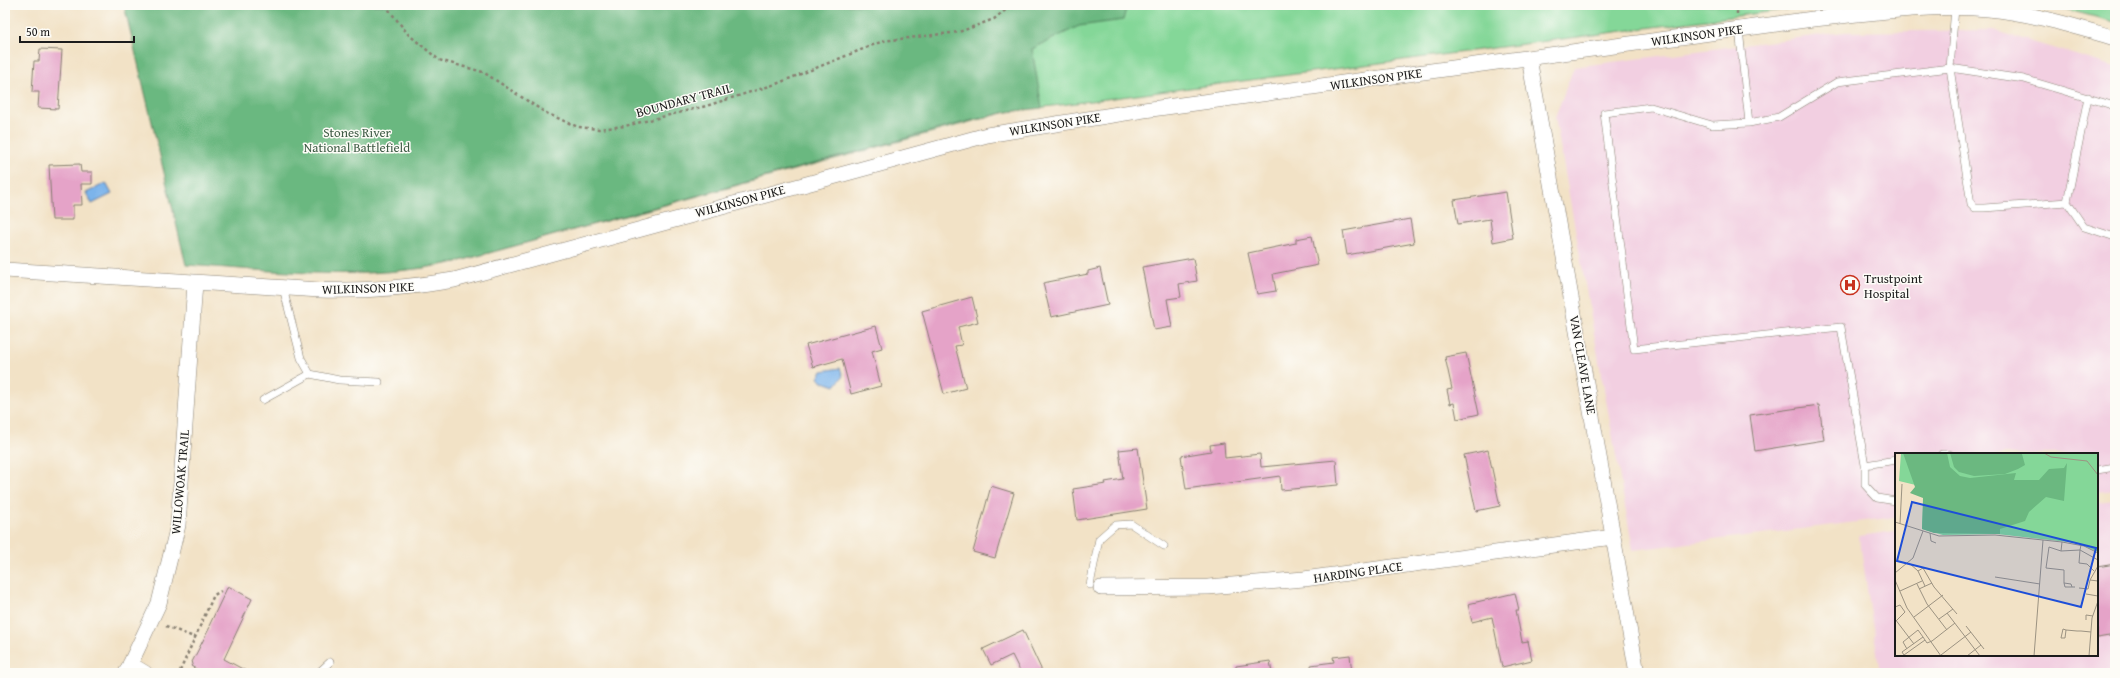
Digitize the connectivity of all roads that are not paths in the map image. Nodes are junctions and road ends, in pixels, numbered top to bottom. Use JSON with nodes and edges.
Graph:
{"nodes":[{"id":1,"x":1955,"y":8,"type":"junction"},
{"id":2,"x":1739,"y":29,"type":"junction"},
{"id":3,"x":2115,"y":38,"type":"edge"},
{"id":4,"x":1529,"y":58,"type":"junction"},
{"id":5,"x":1950,"y":68,"type":"junction"},
{"id":6,"x":2088,"y":97,"type":"junction"},
{"id":7,"x":2115,"y":106,"type":"edge"},
{"id":8,"x":1749,"y":123,"type":"junction"},
{"id":9,"x":2067,"y":202,"type":"junction"},
{"id":10,"x":2115,"y":237,"type":"edge"},
{"id":11,"x":5,"y":270,"type":"edge"},
{"id":12,"x":195,"y":283,"type":"junction"},
{"id":13,"x":283,"y":288,"type":"junction"},
{"id":14,"x":310,"y":374,"type":"junction"},
{"id":15,"x":379,"y":382,"type":"dead end"},
{"id":16,"x":263,"y":400,"type":"dead end"},
{"id":17,"x":1895,"y":460,"type":"edge"},
{"id":18,"x":1865,"y":465,"type":"junction"},
{"id":19,"x":2115,"y":467,"type":"edge"},
{"id":20,"x":2098,"y":470,"type":"edge"},
{"id":21,"x":1895,"y":501,"type":"edge"},
{"id":22,"x":1613,"y":537,"type":"junction"},
{"id":23,"x":1164,"y":546,"type":"dead end"},
{"id":24,"x":1095,"y":586,"type":"joint"},
{"id":25,"x":330,"y":662,"type":"dead end"},
{"id":26,"x":128,"y":668,"type":"edge"},
{"id":27,"x":145,"y":673,"type":"edge"},
{"id":28,"x":318,"y":673,"type":"edge"},
{"id":29,"x":1637,"y":673,"type":"edge"}],
"edges":[{"from":1,"to":2,"type":"street","name":"WILKINSON PIKE"},
{"from":1,"to":3,"type":"street","name":"WILKINSON PIKE"},
{"from":1,"to":5,"type":"lane"},
{"from":2,"to":4,"type":"street","name":"WILKINSON PIKE"},
{"from":2,"to":8,"type":"lane"},
{"from":4,"to":13,"type":"street","name":"WILKINSON PIKE"},
{"from":4,"to":22,"type":"street","name":"VAN CLEAVE LANE"},
{"from":5,"to":6,"type":"lane"},
{"from":5,"to":8,"type":"lane"},
{"from":5,"to":9,"type":"lane"},
{"from":6,"to":7,"type":"lane"},
{"from":6,"to":9,"type":"lane"},
{"from":8,"to":18,"type":"lane"},
{"from":9,"to":10,"type":"lane"},
{"from":11,"to":12,"type":"street","name":"WILKINSON PIKE"},
{"from":12,"to":13,"type":"street","name":"WILKINSON PIKE"},
{"from":12,"to":26,"type":"street","name":"WILLOWOAK TRAIL"},
{"from":13,"to":14,"type":"lane"},
{"from":14,"to":15,"type":"lane"},
{"from":14,"to":16,"type":"lane"},
{"from":17,"to":18,"type":"lane"},
{"from":18,"to":21,"type":"lane"},
{"from":19,"to":20,"type":"lane"},
{"from":22,"to":24,"type":"street","name":"HARDING PLACE"},
{"from":22,"to":29,"type":"street","name":"VAN CLEAVE LANE"},
{"from":23,"to":24,"type":"lane"},
{"from":25,"to":28,"type":"lane"},
{"from":26,"to":27,"type":"street"}]}
